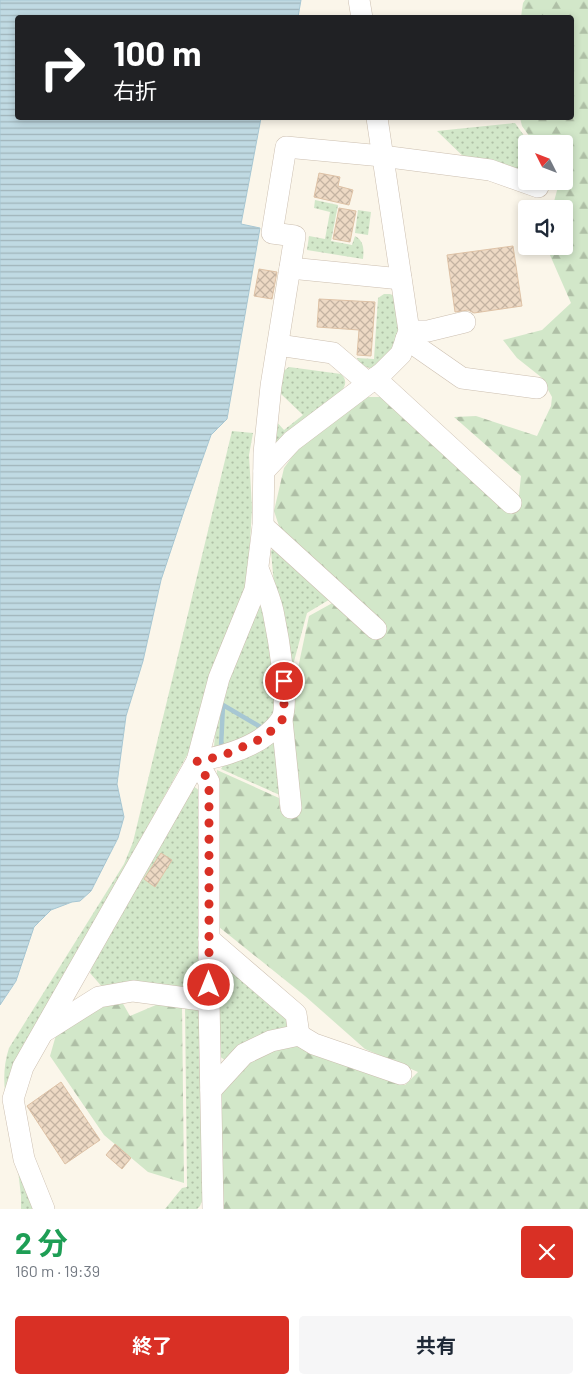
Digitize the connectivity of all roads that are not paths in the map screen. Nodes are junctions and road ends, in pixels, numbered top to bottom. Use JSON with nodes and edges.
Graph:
{"nodes":[{"id":1,"x":359,"y":0,"type":"edge"},
{"id":2,"x":362,"y":15,"type":"edge"},
{"id":3,"x":377,"y":120,"type":"edge"},
{"id":4,"x":382,"y":156,"type":"junction"},
{"id":5,"x":518,"y":180,"type":"edge"},
{"id":6,"x":290,"y":268,"type":"junction"},
{"id":7,"x":401,"y":279,"type":"junction"},
{"id":8,"x":465,"y":322,"type":"dead end"},
{"id":9,"x":408,"y":335,"type":"junction"},
{"id":10,"x":278,"y":346,"type":"junction"},
{"id":11,"x":372,"y":381,"type":"junction"},
{"id":12,"x":537,"y":388,"type":"dead end"},
{"id":13,"x":264,"y":471,"type":"junction"},
{"id":14,"x":511,"y":503,"type":"dead end"},
{"id":15,"x":262,"y":526,"type":"junction"},
{"id":16,"x":258,"y":569,"type":"junction"},
{"id":17,"x":376,"y":629,"type":"dead end"},
{"id":18,"x":282,"y":720,"type":"junction"},
{"id":19,"x":197,"y":761,"type":"junction"},
{"id":20,"x":291,"y":808,"type":"dead end"},
{"id":21,"x":209,"y":939,"type":"junction"},
{"id":22,"x":80,"y":968,"type":"junction"},
{"id":23,"x":99,"y":998,"type":"junction"},
{"id":24,"x":209,"y":1000,"type":"junction"},
{"id":25,"x":42,"y":1033,"type":"junction"},
{"id":26,"x":299,"y":1035,"type":"junction"},
{"id":27,"x":401,"y":1074,"type":"dead end"},
{"id":28,"x":211,"y":1090,"type":"junction"},
{"id":29,"x":44,"y":1209,"type":"edge"},
{"id":30,"x":213,"y":1209,"type":"edge"}],
"edges":[{"from":1,"to":2,"type":"street"},
{"from":3,"to":4,"type":"street"},
{"from":4,"to":5,"type":"street"},
{"from":4,"to":6,"type":"street"},
{"from":4,"to":7,"type":"street"},
{"from":6,"to":7,"type":"street"},
{"from":6,"to":10,"type":"street"},
{"from":7,"to":9,"type":"street"},
{"from":8,"to":9,"type":"street"},
{"from":9,"to":11,"type":"street"},
{"from":9,"to":12,"type":"street"},
{"from":10,"to":11,"type":"street"},
{"from":10,"to":13,"type":"street"},
{"from":11,"to":13,"type":"street"},
{"from":11,"to":14,"type":"street"},
{"from":13,"to":15,"type":"street"},
{"from":15,"to":16,"type":"street"},
{"from":15,"to":17,"type":"street"},
{"from":16,"to":18,"type":"street"},
{"from":16,"to":19,"type":"street"},
{"from":18,"to":19,"type":"street"},
{"from":18,"to":20,"type":"street"},
{"from":19,"to":21,"type":"street"},
{"from":19,"to":22,"type":"street"},
{"from":21,"to":24,"type":"street"},
{"from":21,"to":26,"type":"street"},
{"from":22,"to":23,"type":"street"},
{"from":22,"to":25,"type":"street"},
{"from":23,"to":24,"type":"street"},
{"from":23,"to":25,"type":"street"},
{"from":24,"to":28,"type":"street"},
{"from":25,"to":29,"type":"street"},
{"from":26,"to":27,"type":"street"},
{"from":26,"to":28,"type":"street"},
{"from":28,"to":30,"type":"street"}]}
